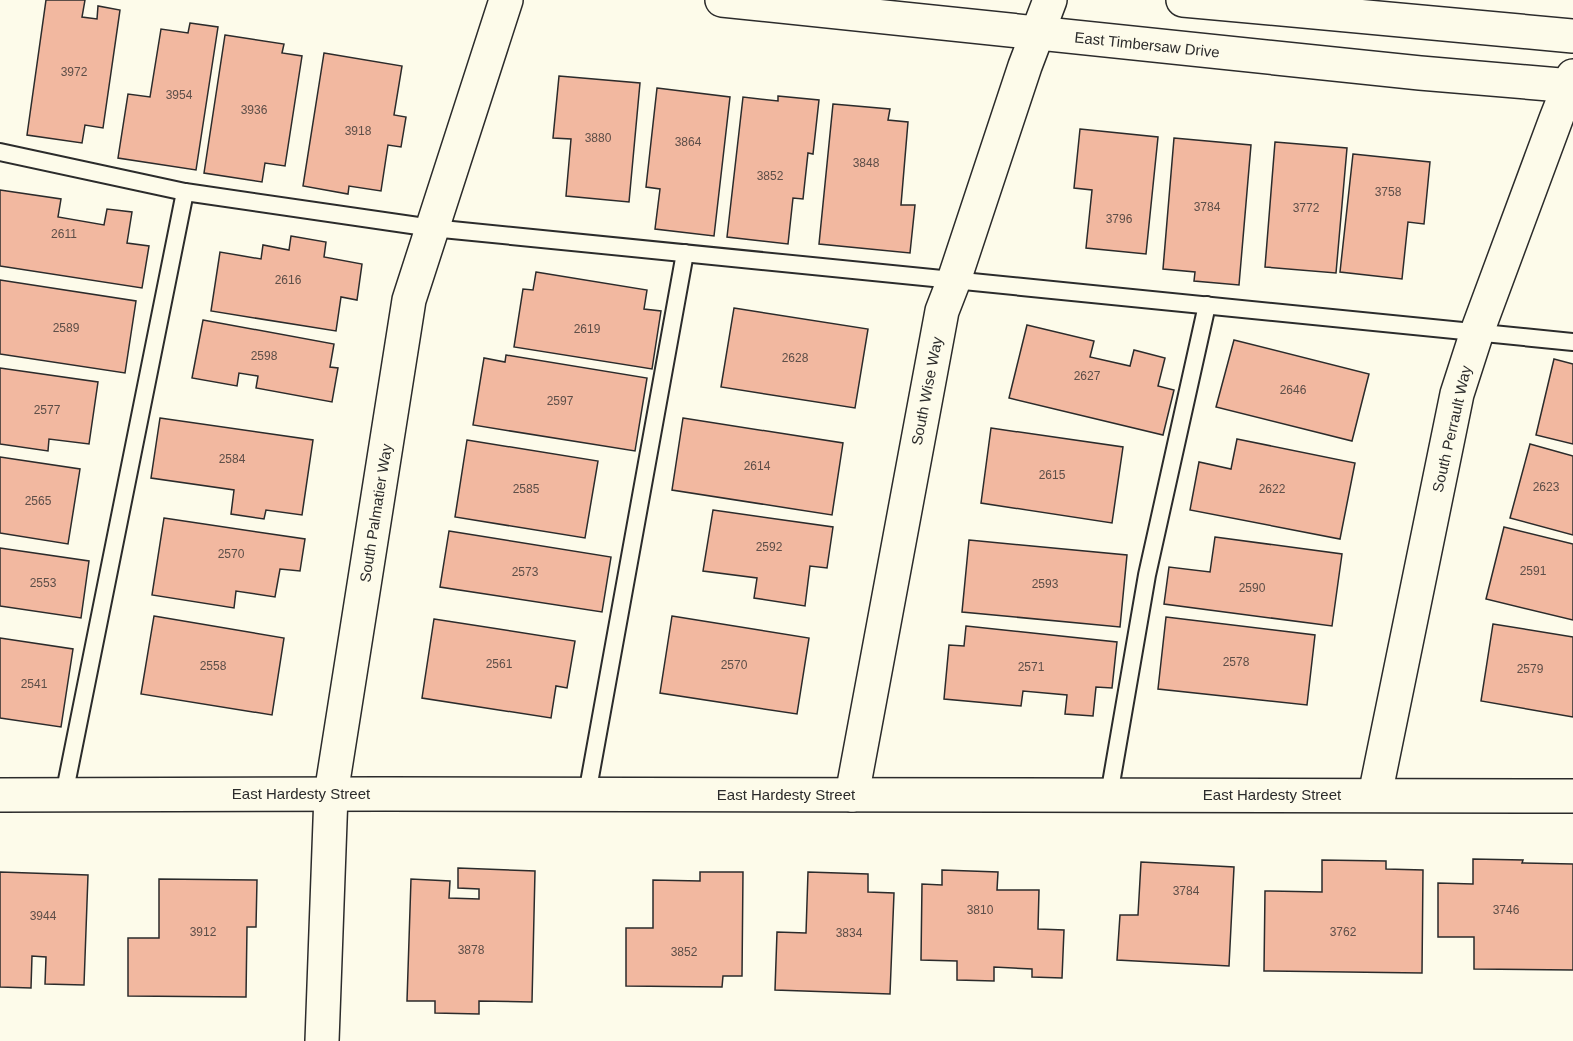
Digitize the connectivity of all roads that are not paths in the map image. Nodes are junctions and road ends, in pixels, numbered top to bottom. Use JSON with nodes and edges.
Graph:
{"nodes":[{"id":1,"x":506,"y":0,"type":"edge"},
{"id":2,"x":722,"y":0,"type":"edge"},
{"id":3,"x":1050,"y":0,"type":"edge"},
{"id":4,"x":1183,"y":0,"type":"edge"},
{"id":5,"x":1037,"y":33,"type":"junction"},
{"id":6,"x":1573,"y":36,"type":"edge"},
{"id":7,"x":1572,"y":83,"type":"edge"},
{"id":8,"x":0,"y":152,"type":"edge"},
{"id":9,"x":185,"y":192,"type":"junction"},
{"id":10,"x":432,"y":228,"type":"junction"},
{"id":11,"x":685,"y":253,"type":"junction"},
{"id":12,"x":954,"y":280,"type":"junction"},
{"id":13,"x":1207,"y":305,"type":"junction"},
{"id":14,"x":1477,"y":332,"type":"junction"},
{"id":15,"x":1573,"y":342,"type":"edge"},
{"id":16,"x":331,"y":794,"type":"junction"},
{"id":17,"x":587,"y":794,"type":"junction"},
{"id":18,"x":0,"y":795,"type":"edge"},
{"id":19,"x":64,"y":795,"type":"junction"},
{"id":20,"x":852,"y":795,"type":"junction"},
{"id":21,"x":1109,"y":795,"type":"junction"},
{"id":22,"x":1374,"y":795,"type":"junction"},
{"id":23,"x":1573,"y":795,"type":"edge"},
{"id":24,"x":322,"y":1041,"type":"edge"}],
"edges":[{"from":1,"to":10,"type":"street","name":"South Palmatier Way"},
{"from":2,"to":5,"type":"street","name":"East Timbersaw Drive"},
{"from":3,"to":5,"type":"street","name":"South Wise Way"},
{"from":4,"to":6,"type":"street"},
{"from":5,"to":7,"type":"street","name":"East Timbersaw Drive"},
{"from":5,"to":12,"type":"street","name":"South Wise Way"},
{"from":7,"to":14,"type":"street","name":"South Perrault Way"},
{"from":8,"to":9,"type":"lane"},
{"from":9,"to":10,"type":"lane"},
{"from":9,"to":19,"type":"lane"},
{"from":10,"to":11,"type":"lane"},
{"from":10,"to":16,"type":"street","name":"South Palmatier Way"},
{"from":11,"to":12,"type":"lane"},
{"from":11,"to":17,"type":"lane"},
{"from":12,"to":13,"type":"lane"},
{"from":12,"to":20,"type":"street","name":"South Wise Way"},
{"from":13,"to":14,"type":"lane"},
{"from":13,"to":21,"type":"lane"},
{"from":14,"to":15,"type":"lane"},
{"from":14,"to":22,"type":"street","name":"South Perrault Way"},
{"from":16,"to":17,"type":"street","name":"East Hardesty Street"},
{"from":16,"to":19,"type":"street","name":"East Hardesty Street"},
{"from":16,"to":24,"type":"street","name":"South Palmatier Way"},
{"from":17,"to":20,"type":"street","name":"East Hardesty Street"},
{"from":18,"to":19,"type":"street","name":"East Hardesty Street"},
{"from":20,"to":21,"type":"street","name":"East Hardesty Street"},
{"from":21,"to":22,"type":"street","name":"East Hardesty Street"},
{"from":22,"to":23,"type":"street","name":"East Hardesty Street"}]}
